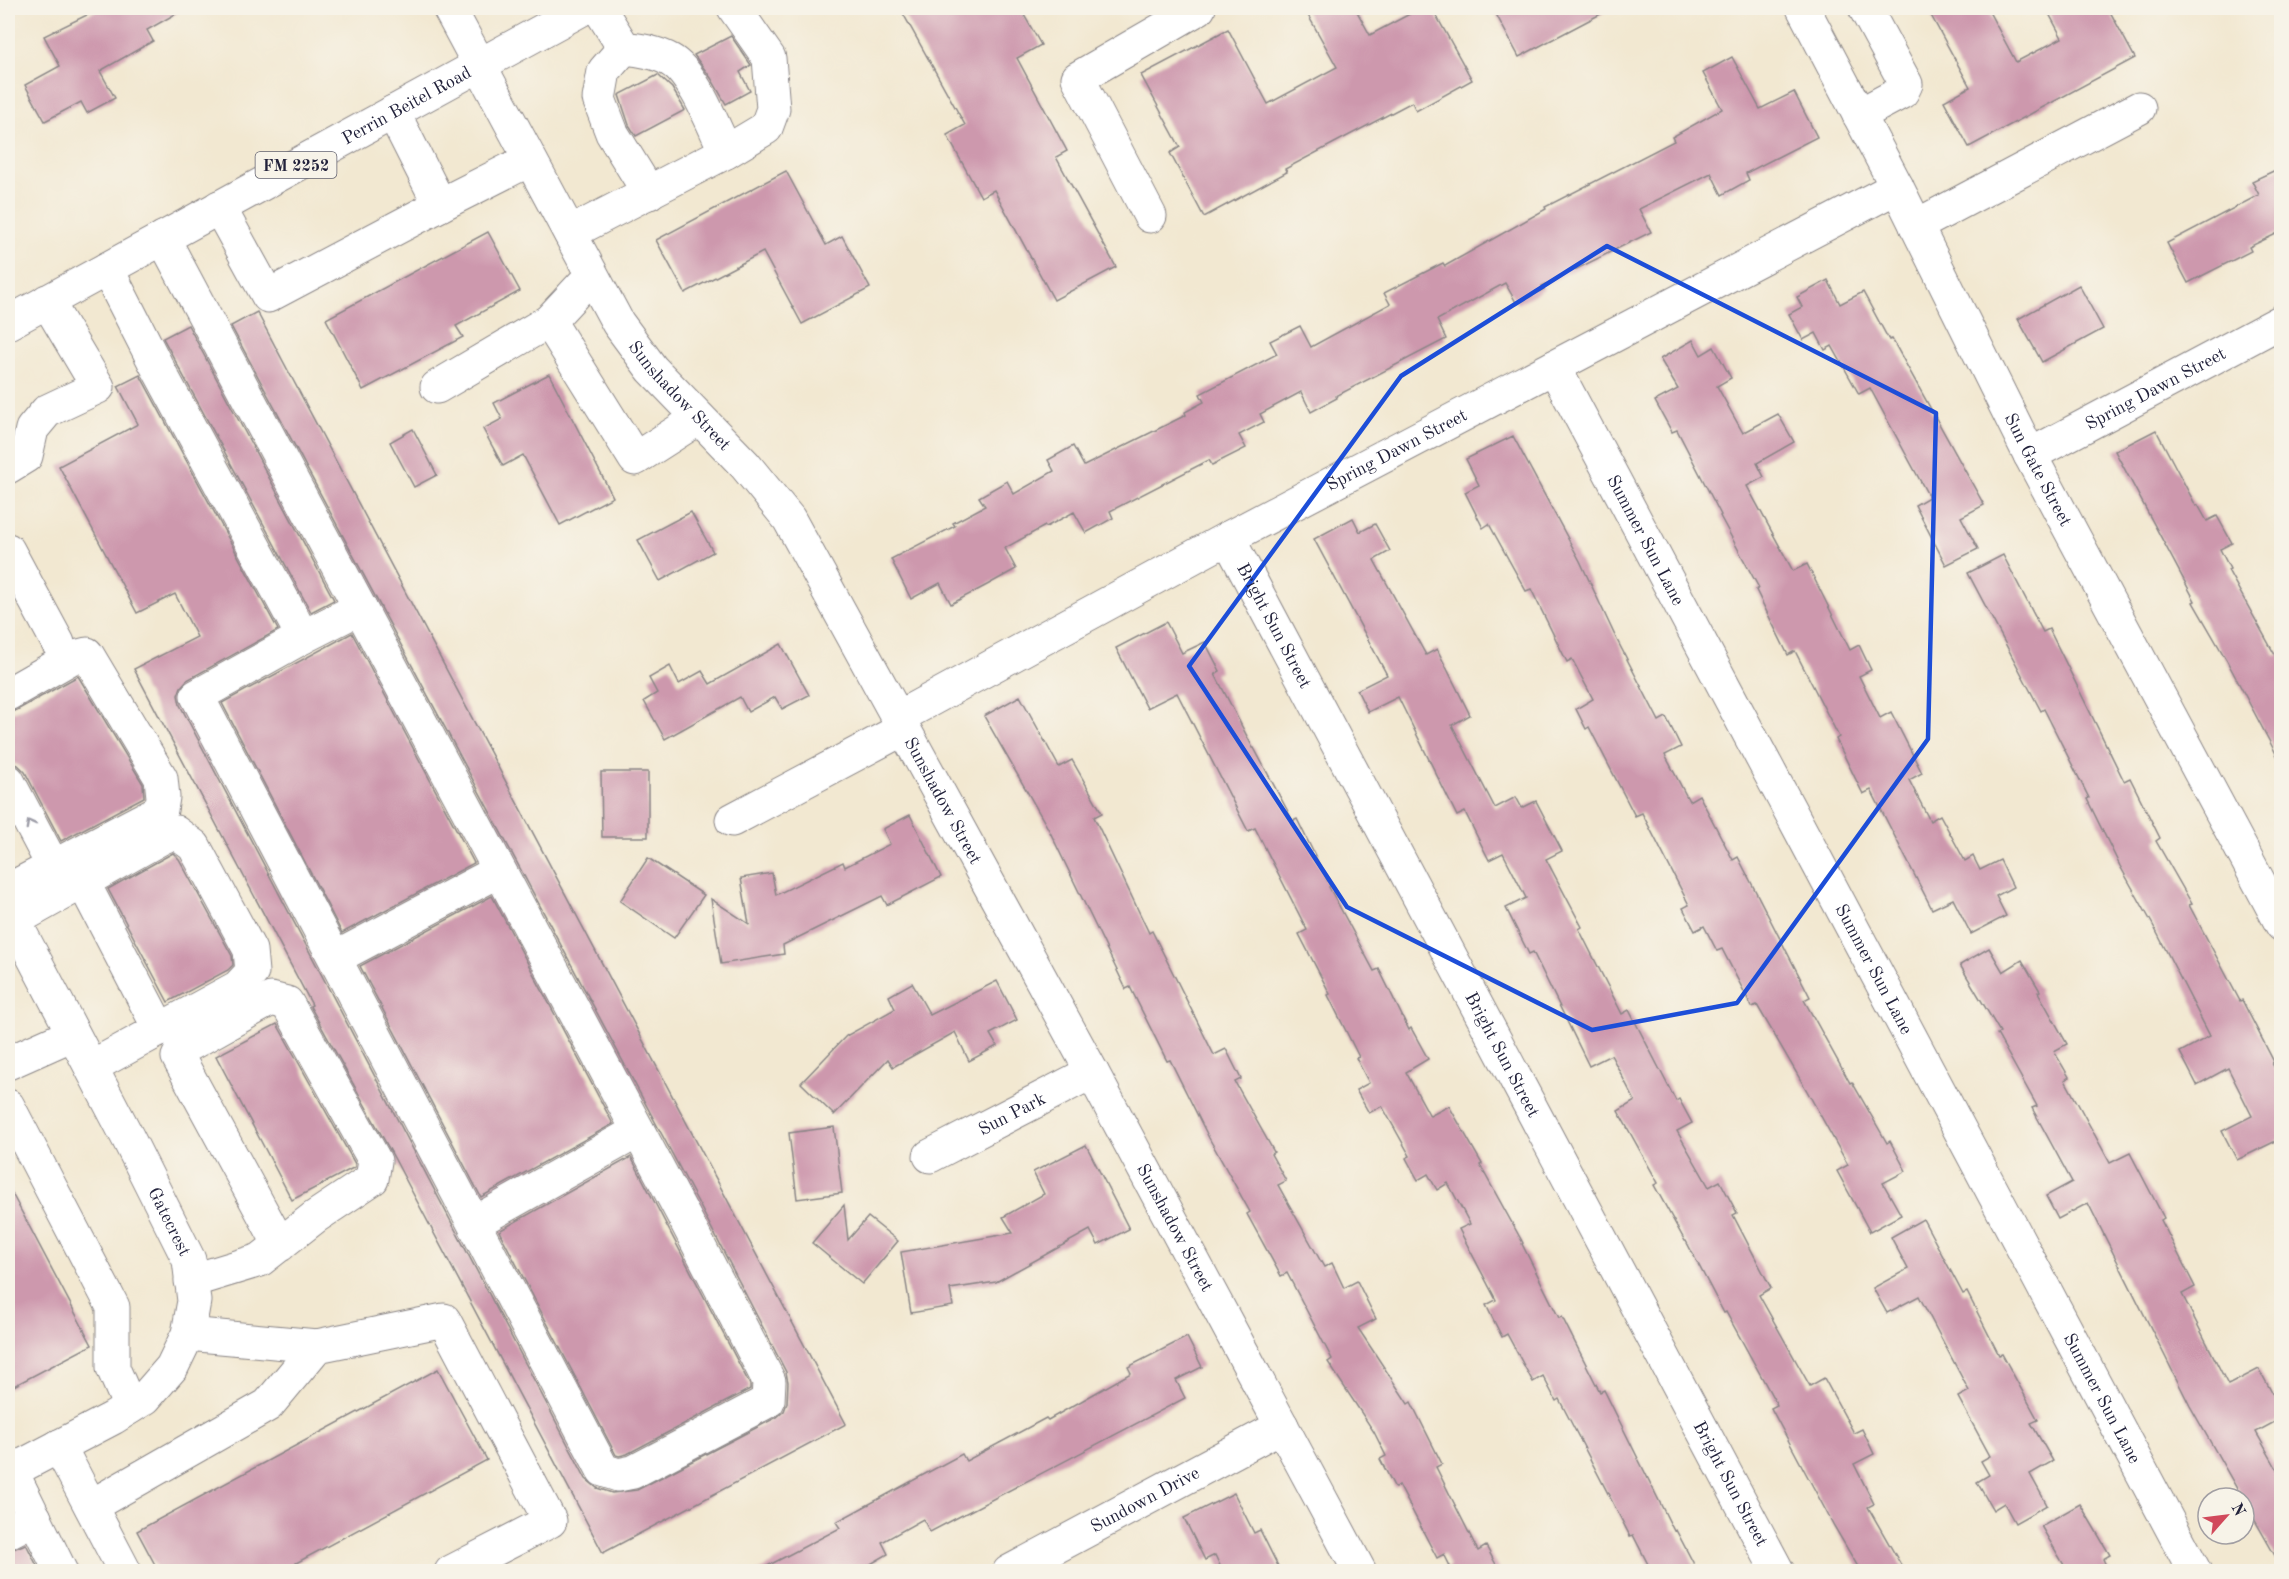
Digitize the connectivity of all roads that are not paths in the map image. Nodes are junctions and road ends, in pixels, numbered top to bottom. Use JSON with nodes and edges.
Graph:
{"nodes":[{"id":1,"x":449,"y":8,"type":"edge"},
{"id":2,"x":584,"y":8,"type":"edge"},
{"id":3,"x":599,"y":8,"type":"edge"},
{"id":4,"x":734,"y":8,"type":"edge"},
{"id":5,"x":1194,"y":8,"type":"edge"},
{"id":6,"x":1803,"y":8,"type":"edge"},
{"id":7,"x":1865,"y":8,"type":"edge"},
{"id":8,"x":624,"y":48,"type":"junction"},
{"id":9,"x":480,"y":63,"type":"junction"},
{"id":10,"x":2139,"y":108,"type":"dead end"},
{"id":11,"x":393,"y":112,"type":"junction"},
{"id":12,"x":1859,"y":115,"type":"junction"},
{"id":13,"x":726,"y":152,"type":"junction"},
{"id":14,"x":530,"y":160,"type":"junction"},
{"id":15,"x":1897,"y":187,"type":"junction"},
{"id":16,"x":649,"y":193,"type":"junction"},
{"id":17,"x":440,"y":205,"type":"junction"},
{"id":18,"x":219,"y":207,"type":"junction"},
{"id":19,"x":1150,"y":216,"type":"dead end"},
{"id":20,"x":1916,"y":226,"type":"junction"},
{"id":21,"x":570,"y":233,"type":"junction"},
{"id":22,"x":163,"y":238,"type":"junction"},
{"id":23,"x":107,"y":269,"type":"junction"},
{"id":24,"x":591,"y":276,"type":"junction"},
{"id":25,"x":47,"y":301,"type":"junction"},
{"id":26,"x":549,"y":321,"type":"junction"},
{"id":27,"x":2282,"y":321,"type":"edge"},
{"id":28,"x":8,"y":323,"type":"edge"},
{"id":29,"x":1554,"y":367,"type":"junction"},
{"id":30,"x":436,"y":387,"type":"dead end"},
{"id":31,"x":699,"y":418,"type":"junction"},
{"id":32,"x":2030,"y":455,"type":"junction"},
{"id":33,"x":8,"y":467,"type":"edge"},
{"id":34,"x":1228,"y":538,"type":"junction"},
{"id":35,"x":8,"y":550,"type":"edge"},
{"id":36,"x":360,"y":608,"type":"junction"},
{"id":37,"x":303,"y":638,"type":"junction"},
{"id":38,"x":58,"y":643,"type":"dead end"},
{"id":39,"x":8,"y":694,"type":"edge"},
{"id":40,"x":900,"y":723,"type":"junction"},
{"id":41,"x":8,"y":781,"type":"edge"},
{"id":42,"x":732,"y":820,"type":"dead end"},
{"id":43,"x":53,"y":866,"type":"junction"},
{"id":44,"x":499,"y":871,"type":"junction"},
{"id":45,"x":83,"y":882,"type":"junction"},
{"id":46,"x":10,"y":907,"type":"edge"},
{"id":47,"x":2282,"y":925,"type":"edge"},
{"id":48,"x":334,"y":958,"type":"junction"},
{"id":49,"x":160,"y":1030,"type":"junction"},
{"id":50,"x":73,"y":1034,"type":"junction"},
{"id":51,"x":8,"y":1063,"type":"edge"},
{"id":52,"x":91,"y":1068,"type":"junction"},
{"id":53,"x":1092,"y":1071,"type":"junction"},
{"id":54,"x":8,"y":1106,"type":"edge"},
{"id":55,"x":638,"y":1131,"type":"junction"},
{"id":56,"x":930,"y":1156,"type":"dead end"},
{"id":57,"x":474,"y":1223,"type":"junction"},
{"id":58,"x":280,"y":1245,"type":"junction"},
{"id":59,"x":191,"y":1281,"type":"junction"},
{"id":60,"x":188,"y":1334,"type":"junction"},
{"id":61,"x":317,"y":1346,"type":"junction"},
{"id":62,"x":130,"y":1407,"type":"junction"},
{"id":63,"x":1282,"y":1426,"type":"junction"},
{"id":64,"x":59,"y":1446,"type":"junction"},
{"id":65,"x":9,"y":1470,"type":"edge"},
{"id":66,"x":91,"y":1506,"type":"junction"},
{"id":67,"x":21,"y":1525,"type":"edge"},
{"id":68,"x":61,"y":1572,"type":"edge"},
{"id":69,"x":125,"y":1572,"type":"edge"},
{"id":70,"x":451,"y":1572,"type":"edge"},
{"id":71,"x":1009,"y":1572,"type":"edge"},
{"id":72,"x":1360,"y":1572,"type":"edge"},
{"id":73,"x":1778,"y":1572,"type":"edge"},
{"id":74,"x":2195,"y":1572,"type":"edge"}],
"edges":[{"from":1,"to":9,"type":"street","name":"Sunshadow Street"},
{"from":2,"to":9,"type":"street","name":"Perrin Beitel Road","number":"FM 2252"},
{"from":3,"to":8,"type":"street"},
{"from":4,"to":13,"type":"street"},
{"from":5,"to":19,"type":"street"},
{"from":6,"to":12,"type":"street","name":"Sun Gate Street"},
{"from":7,"to":12,"type":"street"},
{"from":8,"to":13,"type":"street"},
{"from":8,"to":16,"type":"street"},
{"from":9,"to":11,"type":"street","name":"Perrin Beitel Road","number":"FM 2252"},
{"from":9,"to":14,"type":"street","name":"Sunshadow Street"},
{"from":10,"to":20,"type":"street"},
{"from":11,"to":17,"type":"street"},
{"from":11,"to":18,"type":"street","name":"Perrin Beitel Road","number":"FM 2252"},
{"from":12,"to":15,"type":"street","name":"Sun Gate Street"},
{"from":13,"to":16,"type":"street"},
{"from":14,"to":17,"type":"street"},
{"from":14,"to":21,"type":"street","name":"Sunshadow Street"},
{"from":15,"to":20,"type":"street","name":"Sun Gate Street"},
{"from":15,"to":29,"type":"street","name":"Spring Dawn Street"},
{"from":16,"to":21,"type":"street"},
{"from":17,"to":18,"type":"street"},
{"from":18,"to":22,"type":"street","name":"Perrin Beitel Road","number":"FM 2252"},
{"from":20,"to":32,"type":"street","name":"Sun Gate Street"},
{"from":21,"to":24,"type":"street","name":"Sunshadow Street"},
{"from":22,"to":23,"type":"street","name":"Perrin Beitel Road","number":"FM 2252"},
{"from":22,"to":36,"type":"street"},
{"from":23,"to":25,"type":"street","name":"Perrin Beitel Road","number":"FM 2252"},
{"from":23,"to":37,"type":"street"},
{"from":24,"to":26,"type":"street"},
{"from":24,"to":31,"type":"street","name":"Sunshadow Street"},
{"from":25,"to":28,"type":"street","name":"Perrin Beitel Road","number":"FM 2252"},
{"from":25,"to":33,"type":"street"},
{"from":26,"to":30,"type":"street"},
{"from":26,"to":31,"type":"street"},
{"from":27,"to":32,"type":"street","name":"Spring Dawn Street"},
{"from":29,"to":34,"type":"street","name":"Spring Dawn Street"},
{"from":29,"to":74,"type":"street","name":"Summer Sun Lane"},
{"from":31,"to":40,"type":"street","name":"Sunshadow Street"},
{"from":32,"to":47,"type":"street","name":"Sun Gate Street"},
{"from":34,"to":40,"type":"street","name":"Spring Dawn Street"},
{"from":34,"to":73,"type":"street","name":"Bright Sun Street"},
{"from":35,"to":38,"type":"street"},
{"from":36,"to":37,"type":"street"},
{"from":36,"to":44,"type":"street"},
{"from":37,"to":48,"type":"street"},
{"from":39,"to":43,"type":"street"},
{"from":40,"to":42,"type":"street","name":"Spring Dawn Street"},
{"from":40,"to":53,"type":"street","name":"Sunshadow Street"},
{"from":43,"to":41,"type":"street","one_way":true},
{"from":43,"to":46,"type":"street"},
{"from":44,"to":48,"type":"street"},
{"from":44,"to":55,"type":"street"},
{"from":45,"to":46,"type":"street"},
{"from":45,"to":49,"type":"street"},
{"from":45,"to":49,"type":"street"},
{"from":46,"to":50,"type":"street","name":"Gatecrest"},
{"from":48,"to":57,"type":"street"},
{"from":49,"to":52,"type":"street"},
{"from":50,"to":51,"type":"street"},
{"from":50,"to":52,"type":"street","name":"Gatecrest"},
{"from":52,"to":59,"type":"street","name":"Gatecrest"},
{"from":53,"to":56,"type":"street","name":"Sun Park"},
{"from":53,"to":63,"type":"street","name":"Sunshadow Street"},
{"from":54,"to":62,"type":"street"},
{"from":55,"to":57,"type":"street"},
{"from":55,"to":57,"type":"street"},
{"from":58,"to":58,"type":"street"},
{"from":58,"to":59,"type":"street"},
{"from":59,"to":60,"type":"street","name":"Gatecrest"},
{"from":60,"to":61,"type":"street"},
{"from":60,"to":62,"type":"street","name":"Gatecrest"},
{"from":61,"to":66,"type":"street"},
{"from":61,"to":70,"type":"street"},
{"from":62,"to":64,"type":"street","name":"Gatecrest"},
{"from":63,"to":71,"type":"street","name":"Sundown Drive"},
{"from":63,"to":72,"type":"street","name":"Sunshadow Street"},
{"from":64,"to":65,"type":"street","name":"Gatecrest"},
{"from":64,"to":66,"type":"street"},
{"from":65,"to":67,"type":"street"},
{"from":66,"to":69,"type":"street"},
{"from":67,"to":68,"type":"street"}]}
